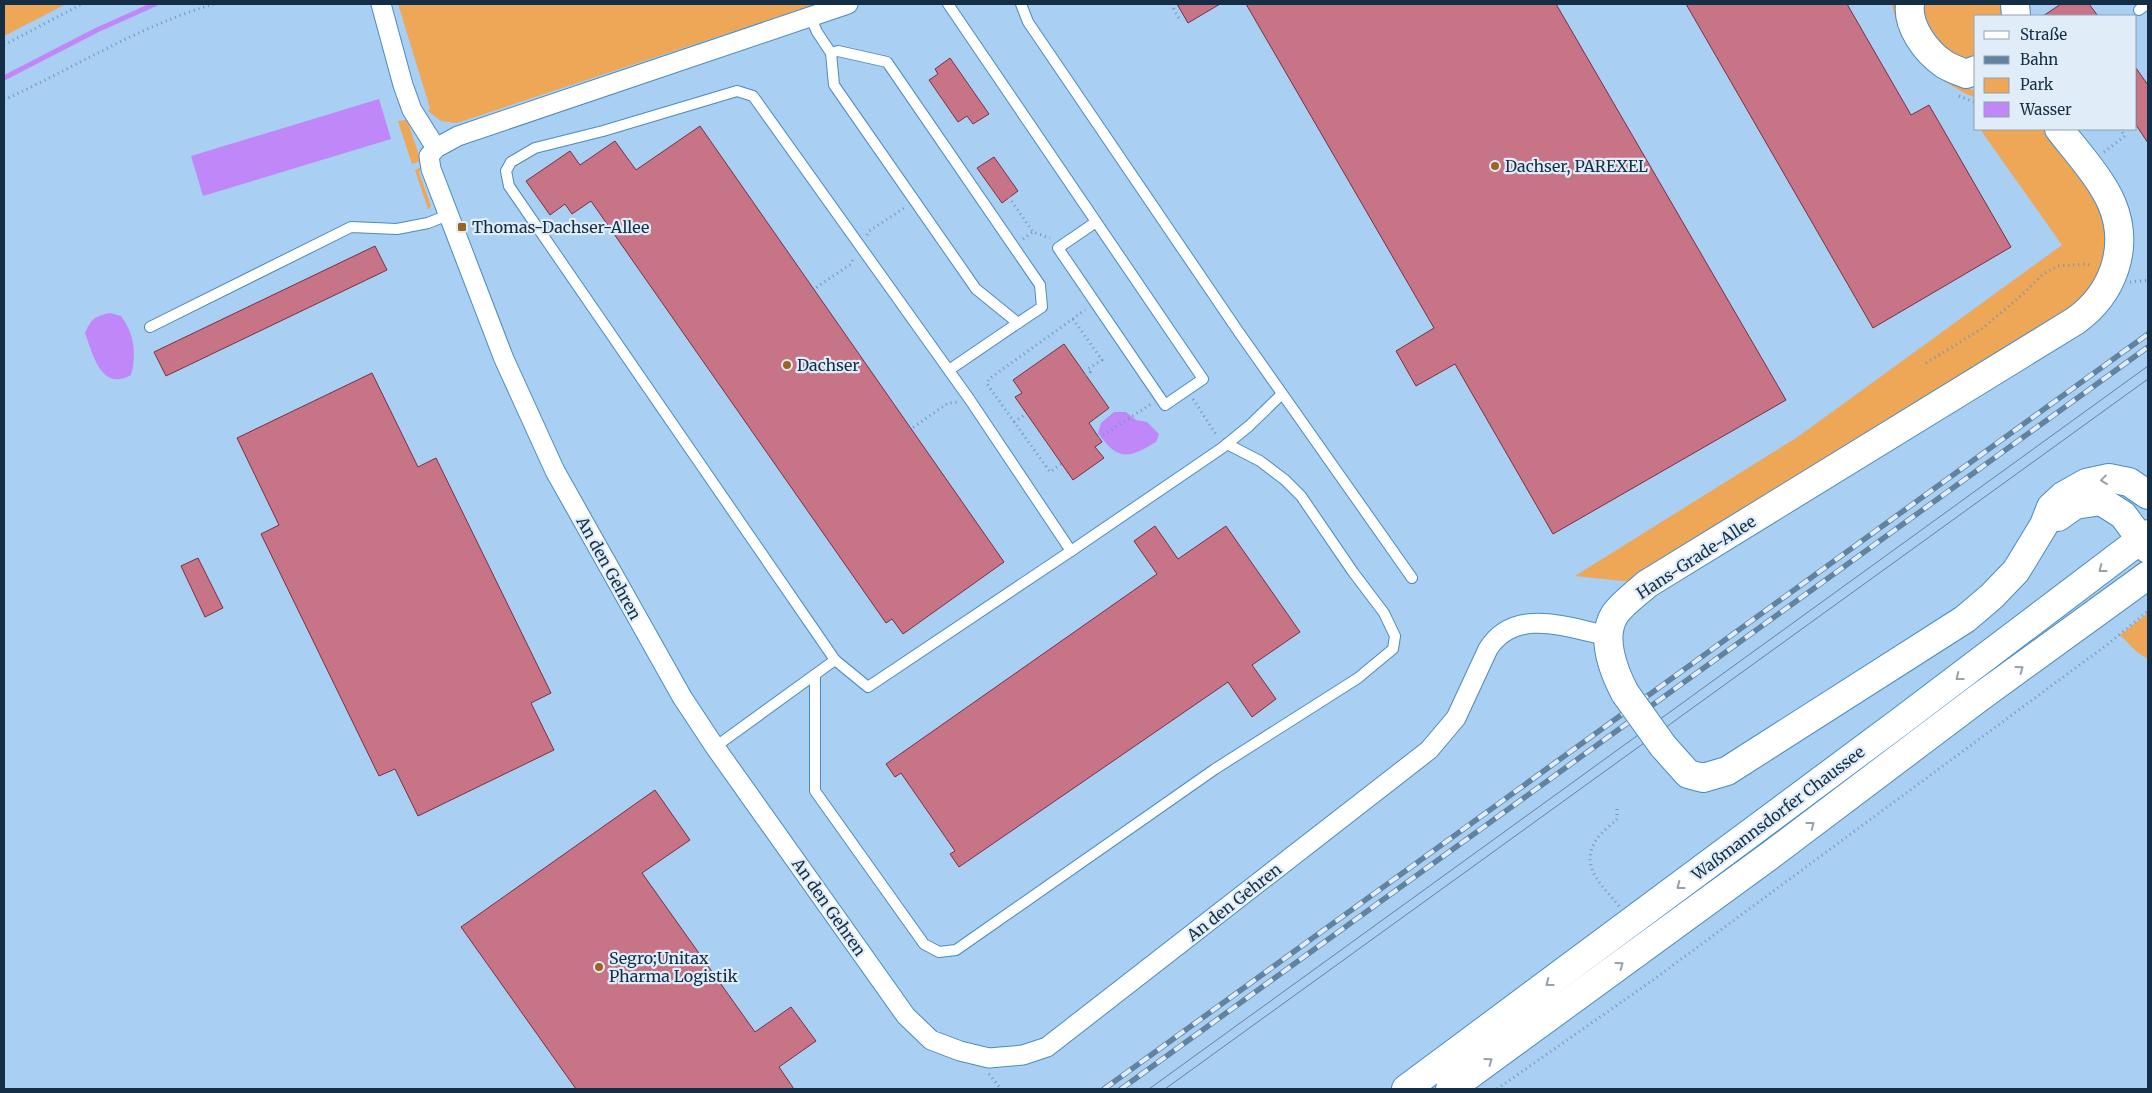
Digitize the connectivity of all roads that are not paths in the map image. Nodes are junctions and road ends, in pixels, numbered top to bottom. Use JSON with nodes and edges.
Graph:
{"nodes":[{"id":1,"x":381,"y":4,"type":"edge"},
{"id":2,"x":848,"y":4,"type":"edge"},
{"id":3,"x":948,"y":4,"type":"edge"},
{"id":4,"x":1021,"y":4,"type":"edge"},
{"id":5,"x":1910,"y":4,"type":"edge"},
{"id":6,"x":810,"y":16,"type":"junction"},
{"id":7,"x":831,"y":53,"type":"junction"},
{"id":8,"x":1972,"y":74,"type":"edge"},
{"id":9,"x":2060,"y":130,"type":"edge"},
{"id":10,"x":436,"y":148,"type":"junction"},
{"id":11,"x":448,"y":215,"type":"junction"},
{"id":12,"x":1096,"y":222,"type":"junction"},
{"id":13,"x":1018,"y":323,"type":"junction"},
{"id":14,"x":150,"y":327,"type":"dead end"},
{"id":15,"x":949,"y":370,"type":"junction"},
{"id":16,"x":1282,"y":394,"type":"junction"},
{"id":17,"x":1225,"y":445,"type":"junction"},
{"id":18,"x":2148,"y":495,"type":"edge"},
{"id":19,"x":2044,"y":525,"type":"junction"},
{"id":20,"x":2146,"y":541,"type":"edge"},
{"id":21,"x":1071,"y":551,"type":"junction"},
{"id":22,"x":2148,"y":575,"type":"edge"},
{"id":23,"x":1412,"y":578,"type":"dead end"},
{"id":24,"x":1609,"y":636,"type":"junction"},
{"id":25,"x":835,"y":660,"type":"junction"},
{"id":26,"x":815,"y":675,"type":"junction"},
{"id":27,"x":715,"y":747,"type":"junction"},
{"id":28,"x":1406,"y":1089,"type":"edge"},
{"id":29,"x":1450,"y":1089,"type":"edge"}],
"edges":[{"from":1,"to":10,"type":"street"},
{"from":2,"to":6,"type":"street"},
{"from":3,"to":12,"type":"lane"},
{"from":4,"to":16,"type":"lane"},
{"from":5,"to":8,"type":"main road"},
{"from":6,"to":7,"type":"lane"},
{"from":6,"to":10,"type":"street"},
{"from":7,"to":13,"type":"lane"},
{"from":7,"to":13,"type":"lane"},
{"from":9,"to":24,"type":"main road","name":"Hans-Grade-Allee"},
{"from":10,"to":11,"type":"street","name":"An den Gehren"},
{"from":11,"to":14,"type":"lane"},
{"from":11,"to":27,"type":"street","name":"An den Gehren"},
{"from":12,"to":12,"type":"lane"},
{"from":13,"to":15,"type":"lane"},
{"from":15,"to":21,"type":"lane"},
{"from":15,"to":25,"type":"lane"},
{"from":16,"to":17,"type":"lane"},
{"from":16,"to":23,"type":"lane"},
{"from":17,"to":21,"type":"lane"},
{"from":17,"to":26,"type":"lane"},
{"from":18,"to":19,"type":"main road","name":"Hans-Grade-Allee","one_way":true},
{"from":19,"to":20,"type":"main road","name":"Hans-Grade-Allee"},
{"from":19,"to":24,"type":"main road","name":"Hans-Grade-Allee","bridge":true},
{"from":20,"to":28,"type":"main road","name":"Waßmannsdorfer Chaussee","one_way":true},
{"from":21,"to":25,"type":"lane"},
{"from":29,"to":22,"type":"main road","name":"Waßmannsdorfer Chaussee","one_way":true},
{"from":24,"to":27,"type":"street","name":"An den Gehren"},
{"from":25,"to":26,"type":"lane"},
{"from":26,"to":27,"type":"lane"}]}
